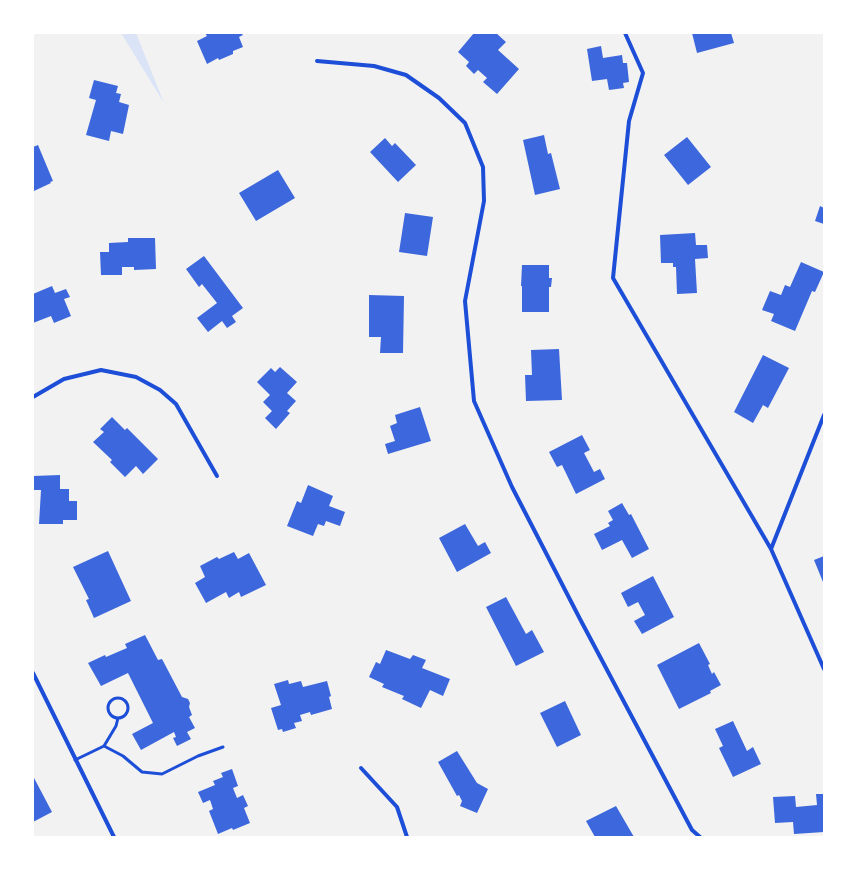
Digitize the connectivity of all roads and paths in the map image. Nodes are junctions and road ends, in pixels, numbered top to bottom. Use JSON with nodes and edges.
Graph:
{"nodes":[{"id":1,"x":625,"y":33,"type":"edge"},
{"id":2,"x":317,"y":62,"type":"dead end"},
{"id":3,"x":33,"y":397,"type":"edge"},
{"id":4,"x":824,"y":415,"type":"edge"},
{"id":5,"x":217,"y":476,"type":"dead end"},
{"id":6,"x":771,"y":549,"type":"junction"},
{"id":7,"x":824,"y":669,"type":"edge"},
{"id":8,"x":33,"y":673,"type":"edge"},
{"id":9,"x":118,"y":718,"type":"junction"},
{"id":10,"x":104,"y":746,"type":"junction"},
{"id":11,"x":223,"y":747,"type":"dead end"},
{"id":12,"x":75,"y":760,"type":"junction"},
{"id":13,"x":361,"y":768,"type":"dead end"},
{"id":14,"x":114,"y":837,"type":"edge"},
{"id":15,"x":407,"y":837,"type":"edge"},
{"id":16,"x":700,"y":837,"type":"edge"}],
"edges":[{"from":1,"to":6,"type":"street"},
{"from":2,"to":16,"type":"street"},
{"from":3,"to":5,"type":"street"},
{"from":4,"to":6,"type":"street"},
{"from":6,"to":7,"type":"street"},
{"from":8,"to":12,"type":"street"},
{"from":9,"to":9,"type":"lane"},
{"from":9,"to":10,"type":"lane"},
{"from":10,"to":11,"type":"lane"},
{"from":10,"to":12,"type":"lane"},
{"from":12,"to":14,"type":"street"},
{"from":13,"to":15,"type":"street"}]}
